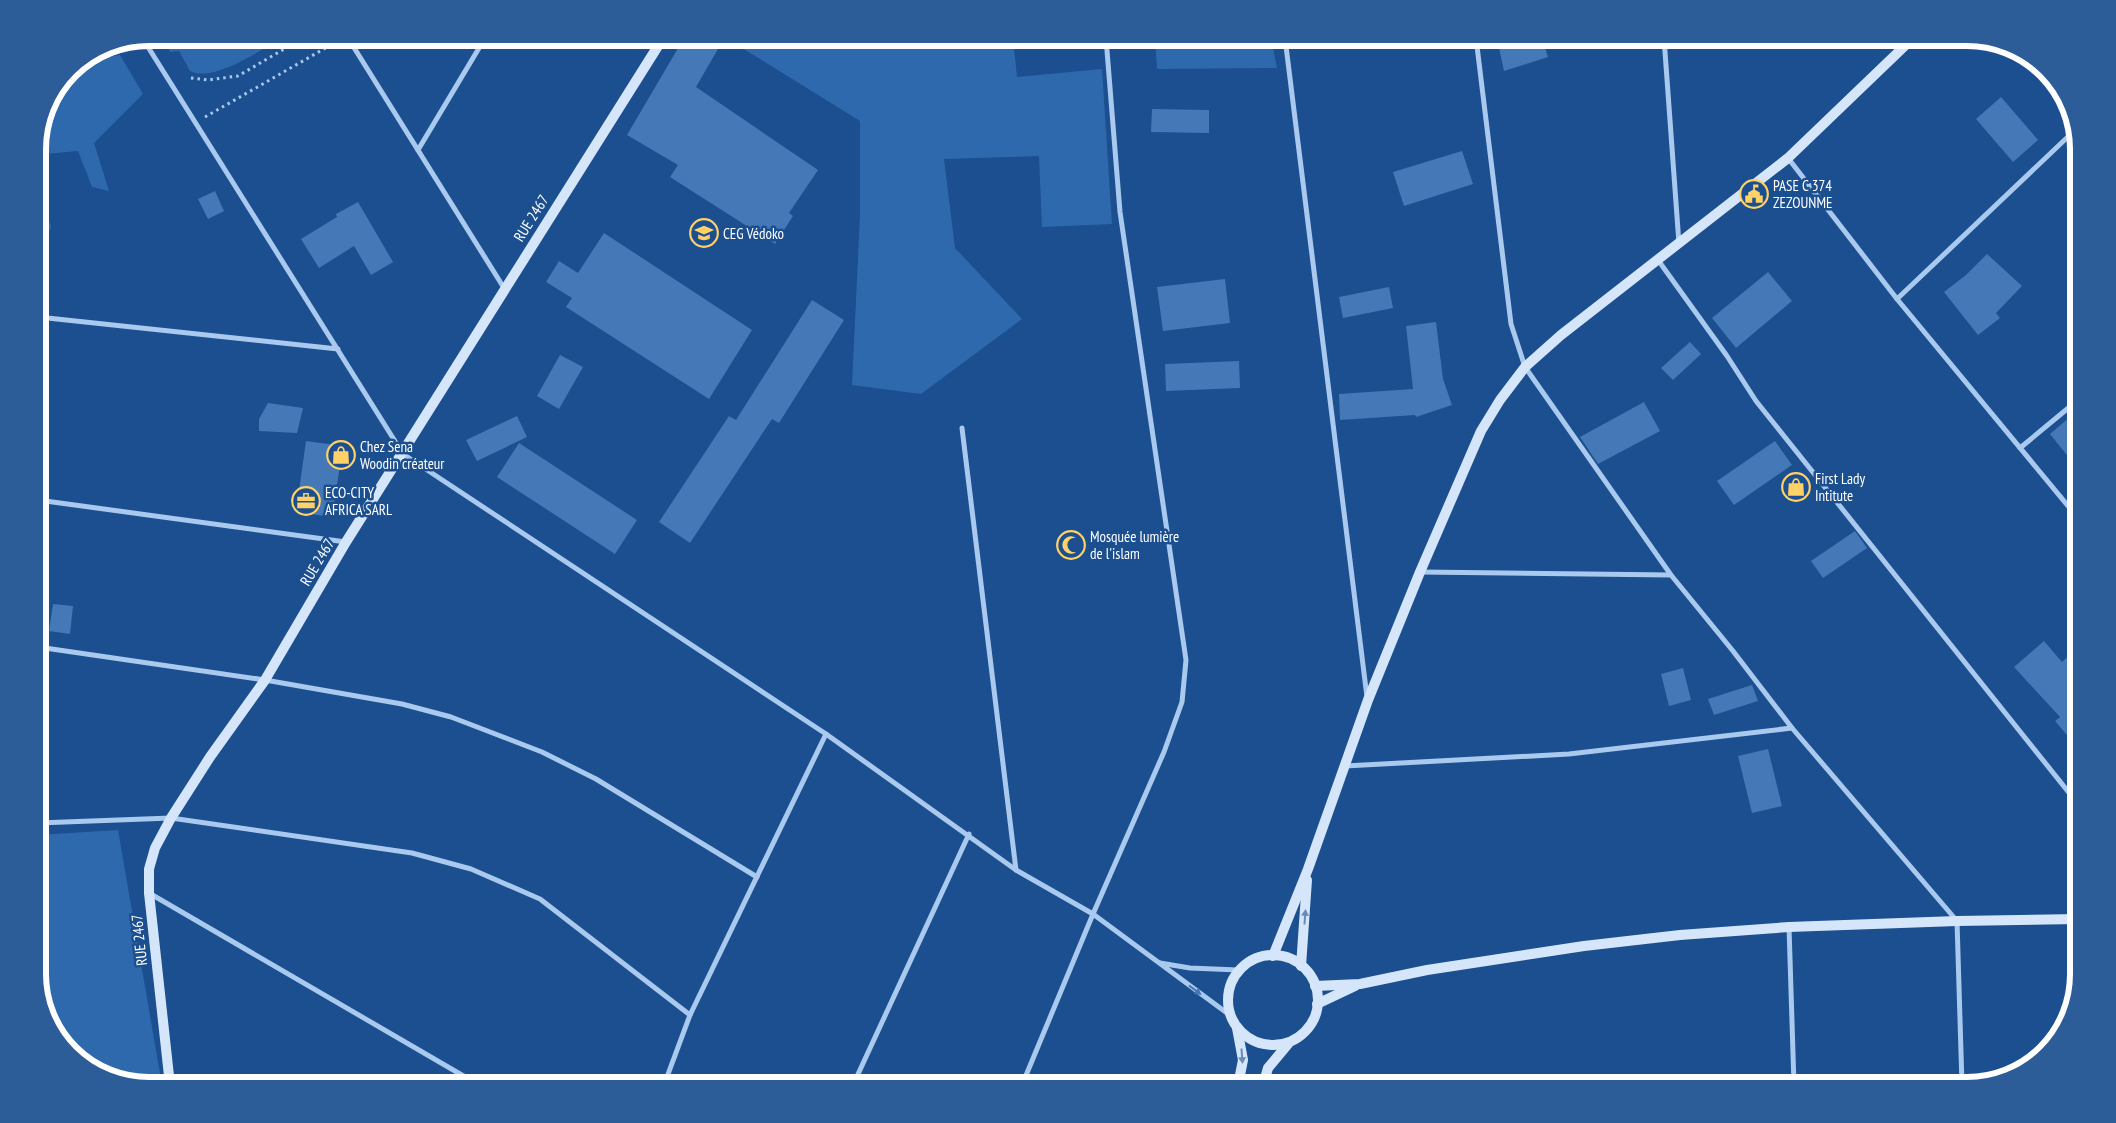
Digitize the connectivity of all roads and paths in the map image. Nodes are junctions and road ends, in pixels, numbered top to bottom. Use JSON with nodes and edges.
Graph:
{"nodes":[{"id":1,"x":148,"y":46,"type":"edge"},
{"id":2,"x":289,"y":46,"type":"edge"},
{"id":3,"x":328,"y":46,"type":"edge"},
{"id":4,"x":353,"y":46,"type":"dead end"},
{"id":5,"x":480,"y":46,"type":"edge"},
{"id":6,"x":658,"y":46,"type":"edge"},
{"id":7,"x":1107,"y":46,"type":"edge"},
{"id":8,"x":1286,"y":46,"type":"edge"},
{"id":9,"x":1477,"y":46,"type":"edge"},
{"id":10,"x":1665,"y":46,"type":"edge"},
{"id":11,"x":1905,"y":46,"type":"edge"},
{"id":12,"x":191,"y":78,"type":"dead end"},
{"id":13,"x":196,"y":122,"type":"junction"},
{"id":14,"x":2069,"y":136,"type":"edge"},
{"id":15,"x":418,"y":150,"type":"junction"},
{"id":16,"x":1788,"y":158,"type":"junction"},
{"id":17,"x":1679,"y":245,"type":"junction"},
{"id":18,"x":1658,"y":260,"type":"junction"},
{"id":19,"x":504,"y":288,"type":"junction"},
{"id":20,"x":1897,"y":299,"type":"junction"},
{"id":21,"x":46,"y":318,"type":"edge"},
{"id":22,"x":338,"y":349,"type":"junction"},
{"id":23,"x":1524,"y":367,"type":"junction"},
{"id":24,"x":2070,"y":407,"type":"edge"},
{"id":25,"x":962,"y":428,"type":"dead end"},
{"id":26,"x":2020,"y":448,"type":"junction"},
{"id":27,"x":402,"y":454,"type":"junction"},
{"id":28,"x":46,"y":501,"type":"edge"},
{"id":29,"x":2070,"y":508,"type":"edge"},
{"id":30,"x":346,"y":542,"type":"junction"},
{"id":31,"x":1420,"y":572,"type":"junction"},
{"id":32,"x":1671,"y":575,"type":"junction"},
{"id":33,"x":46,"y":648,"type":"edge"},
{"id":34,"x":265,"y":680,"type":"junction"},
{"id":35,"x":1368,"y":700,"type":"junction"},
{"id":36,"x":1792,"y":728,"type":"junction"},
{"id":37,"x":826,"y":734,"type":"junction"},
{"id":38,"x":1344,"y":766,"type":"junction"},
{"id":39,"x":2070,"y":794,"type":"edge"},
{"id":40,"x":171,"y":818,"type":"junction"},
{"id":41,"x":46,"y":823,"type":"edge"},
{"id":42,"x":969,"y":834,"type":"junction"},
{"id":43,"x":1308,"y":869,"type":"junction"},
{"id":44,"x":1016,"y":870,"type":"junction"},
{"id":45,"x":757,"y":878,"type":"junction"},
{"id":46,"x":149,"y":893,"type":"junction"},
{"id":47,"x":1093,"y":914,"type":"junction"},
{"id":48,"x":2070,"y":919,"type":"edge"},
{"id":49,"x":1957,"y":921,"type":"junction"},
{"id":50,"x":1789,"y":927,"type":"junction"},
{"id":51,"x":1273,"y":956,"type":"junction"},
{"id":52,"x":1159,"y":962,"type":"junction"},
{"id":53,"x":1302,"y":966,"type":"junction"},
{"id":54,"x":1238,"y":970,"type":"junction"},
{"id":55,"x":1360,"y":984,"type":"junction"},
{"id":56,"x":1315,"y":986,"type":"junction"},
{"id":57,"x":1317,"y":1004,"type":"junction"},
{"id":58,"x":690,"y":1015,"type":"junction"},
{"id":59,"x":1231,"y":1016,"type":"junction"},
{"id":60,"x":1237,"y":1026,"type":"junction"},
{"id":61,"x":1288,"y":1044,"type":"junction"},
{"id":62,"x":169,"y":1077,"type":"edge"},
{"id":63,"x":464,"y":1077,"type":"edge"},
{"id":64,"x":667,"y":1077,"type":"edge"},
{"id":65,"x":857,"y":1077,"type":"edge"},
{"id":66,"x":1026,"y":1077,"type":"edge"},
{"id":67,"x":1240,"y":1077,"type":"edge"},
{"id":68,"x":1266,"y":1077,"type":"edge"},
{"id":69,"x":1794,"y":1077,"type":"edge"},
{"id":70,"x":1962,"y":1077,"type":"edge"}],
"edges":[{"from":1,"to":13,"type":"street"},
{"from":2,"to":12,"type":"path"},
{"from":3,"to":13,"type":"path"},
{"from":4,"to":15,"type":"street"},
{"from":5,"to":15,"type":"street"},
{"from":6,"to":19,"type":"street","name":"RUE 2467"},
{"from":7,"to":47,"type":"street"},
{"from":8,"to":35,"type":"street"},
{"from":9,"to":23,"type":"street"},
{"from":10,"to":17,"type":"street"},
{"from":11,"to":16,"type":"street"},
{"from":13,"to":22,"type":"street"},
{"from":14,"to":20,"type":"street"},
{"from":15,"to":19,"type":"street"},
{"from":16,"to":17,"type":"street"},
{"from":16,"to":20,"type":"street"},
{"from":17,"to":18,"type":"street"},
{"from":18,"to":23,"type":"street"},
{"from":18,"to":39,"type":"street"},
{"from":19,"to":27,"type":"street","name":"RUE 2467"},
{"from":20,"to":26,"type":"street"},
{"from":21,"to":22,"type":"street"},
{"from":22,"to":27,"type":"street"},
{"from":23,"to":31,"type":"street"},
{"from":23,"to":32,"type":"street"},
{"from":24,"to":26,"type":"street"},
{"from":25,"to":44,"type":"street"},
{"from":26,"to":29,"type":"street"},
{"from":27,"to":30,"type":"street","name":"RUE 2467"},
{"from":27,"to":37,"type":"street"},
{"from":28,"to":30,"type":"street"},
{"from":30,"to":34,"type":"street","name":"RUE 2467"},
{"from":31,"to":32,"type":"street"},
{"from":31,"to":35,"type":"street"},
{"from":32,"to":36,"type":"street"},
{"from":33,"to":34,"type":"street"},
{"from":34,"to":40,"type":"street","name":"RUE 2467"},
{"from":34,"to":45,"type":"street"},
{"from":35,"to":38,"type":"street"},
{"from":36,"to":38,"type":"street"},
{"from":36,"to":49,"type":"street"},
{"from":37,"to":42,"type":"street"},
{"from":37,"to":45,"type":"street"},
{"from":38,"to":43,"type":"street"},
{"from":40,"to":41,"type":"street"},
{"from":40,"to":46,"type":"street","name":"RUE 2467"},
{"from":40,"to":58,"type":"street"},
{"from":42,"to":44,"type":"street"},
{"from":42,"to":65,"type":"street"},
{"from":43,"to":51,"type":"street"},
{"from":53,"to":43,"type":"street","one_way":true},
{"from":44,"to":47,"type":"street"},
{"from":45,"to":58,"type":"street"},
{"from":46,"to":62,"type":"street","name":"RUE 2467"},
{"from":46,"to":63,"type":"street"},
{"from":47,"to":52,"type":"street"},
{"from":47,"to":66,"type":"street"},
{"from":48,"to":49,"type":"street"},
{"from":49,"to":50,"type":"street"},
{"from":49,"to":70,"type":"street"},
{"from":50,"to":55,"type":"street"},
{"from":50,"to":69,"type":"street"},
{"from":51,"to":53,"type":"street"},
{"from":51,"to":54,"type":"street"},
{"from":52,"to":54,"type":"street"},
{"from":52,"to":59,"type":"street","one_way":true},
{"from":53,"to":56,"type":"street"},
{"from":54,"to":59,"type":"street"},
{"from":55,"to":56,"type":"street"},
{"from":55,"to":57,"type":"street"},
{"from":56,"to":57,"type":"street"},
{"from":57,"to":61,"type":"street"},
{"from":58,"to":64,"type":"street"},
{"from":59,"to":60,"type":"street"},
{"from":60,"to":61,"type":"street"},
{"from":60,"to":67,"type":"street","one_way":true},
{"from":61,"to":68,"type":"street"}]}
